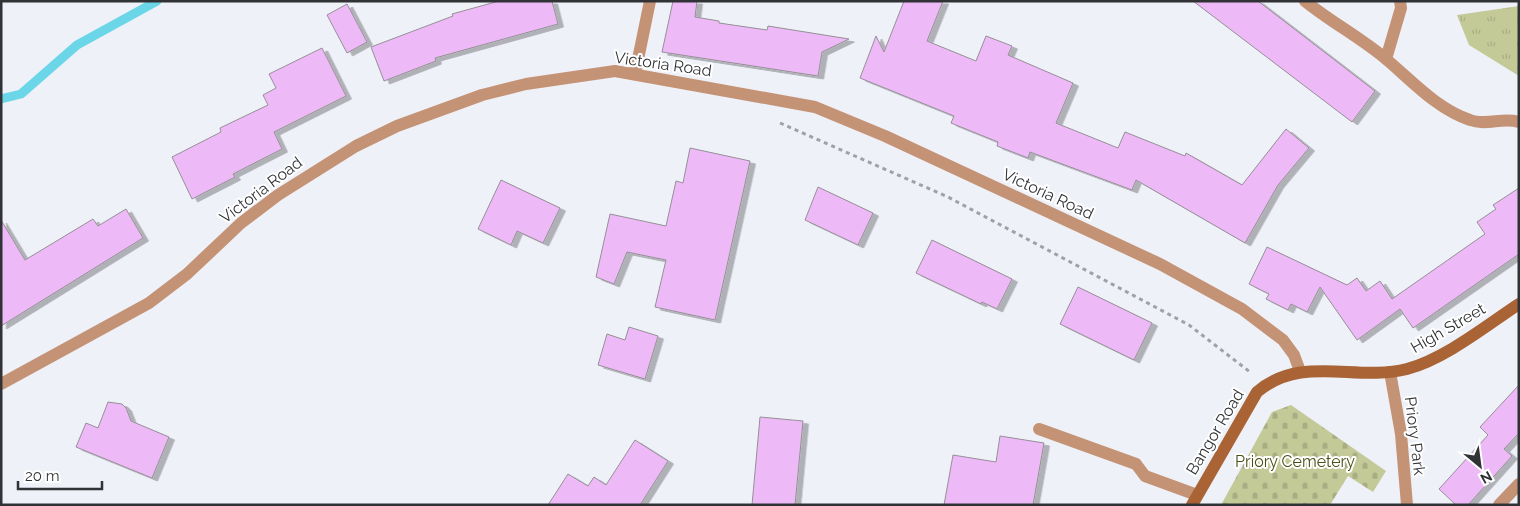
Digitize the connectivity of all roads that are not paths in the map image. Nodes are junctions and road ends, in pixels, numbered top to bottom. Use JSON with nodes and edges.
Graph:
{"nodes":[{"id":1,"x":650,"y":1,"type":"edge"},
{"id":2,"x":1304,"y":1,"type":"edge"},
{"id":3,"x":1400,"y":1,"type":"edge"},
{"id":4,"x":1386,"y":59,"type":"junction"},
{"id":5,"x":635,"y":74,"type":"junction"},
{"id":6,"x":1519,"y":122,"type":"edge"},
{"id":7,"x":1519,"y":304,"type":"edge"},
{"id":8,"x":1300,"y":371,"type":"junction"},
{"id":9,"x":1390,"y":372,"type":"junction"},
{"id":10,"x":1,"y":384,"type":"edge"},
{"id":11,"x":1039,"y":429,"type":"dead end"},
{"id":12,"x":1519,"y":484,"type":"edge"},
{"id":13,"x":1194,"y":500,"type":"edge"},
{"id":14,"x":1407,"y":505,"type":"edge"},
{"id":15,"x":1499,"y":505,"type":"edge"}],
"edges":[{"from":1,"to":5,"type":"street"},
{"from":2,"to":4,"type":"street"},
{"from":3,"to":4,"type":"street"},
{"from":4,"to":6,"type":"street"},
{"from":5,"to":8,"type":"street","name":"Victoria Road"},
{"from":5,"to":10,"type":"street","name":"Victoria Road"},
{"from":7,"to":9,"type":"main road","name":"High Street"},
{"from":8,"to":9,"type":"main road","name":"High Street"},
{"from":8,"to":13,"type":"main road","name":"Bangor Road"},
{"from":9,"to":14,"type":"street","name":"Priory Park"},
{"from":11,"to":13,"type":"street"},
{"from":12,"to":15,"type":"street"}]}
